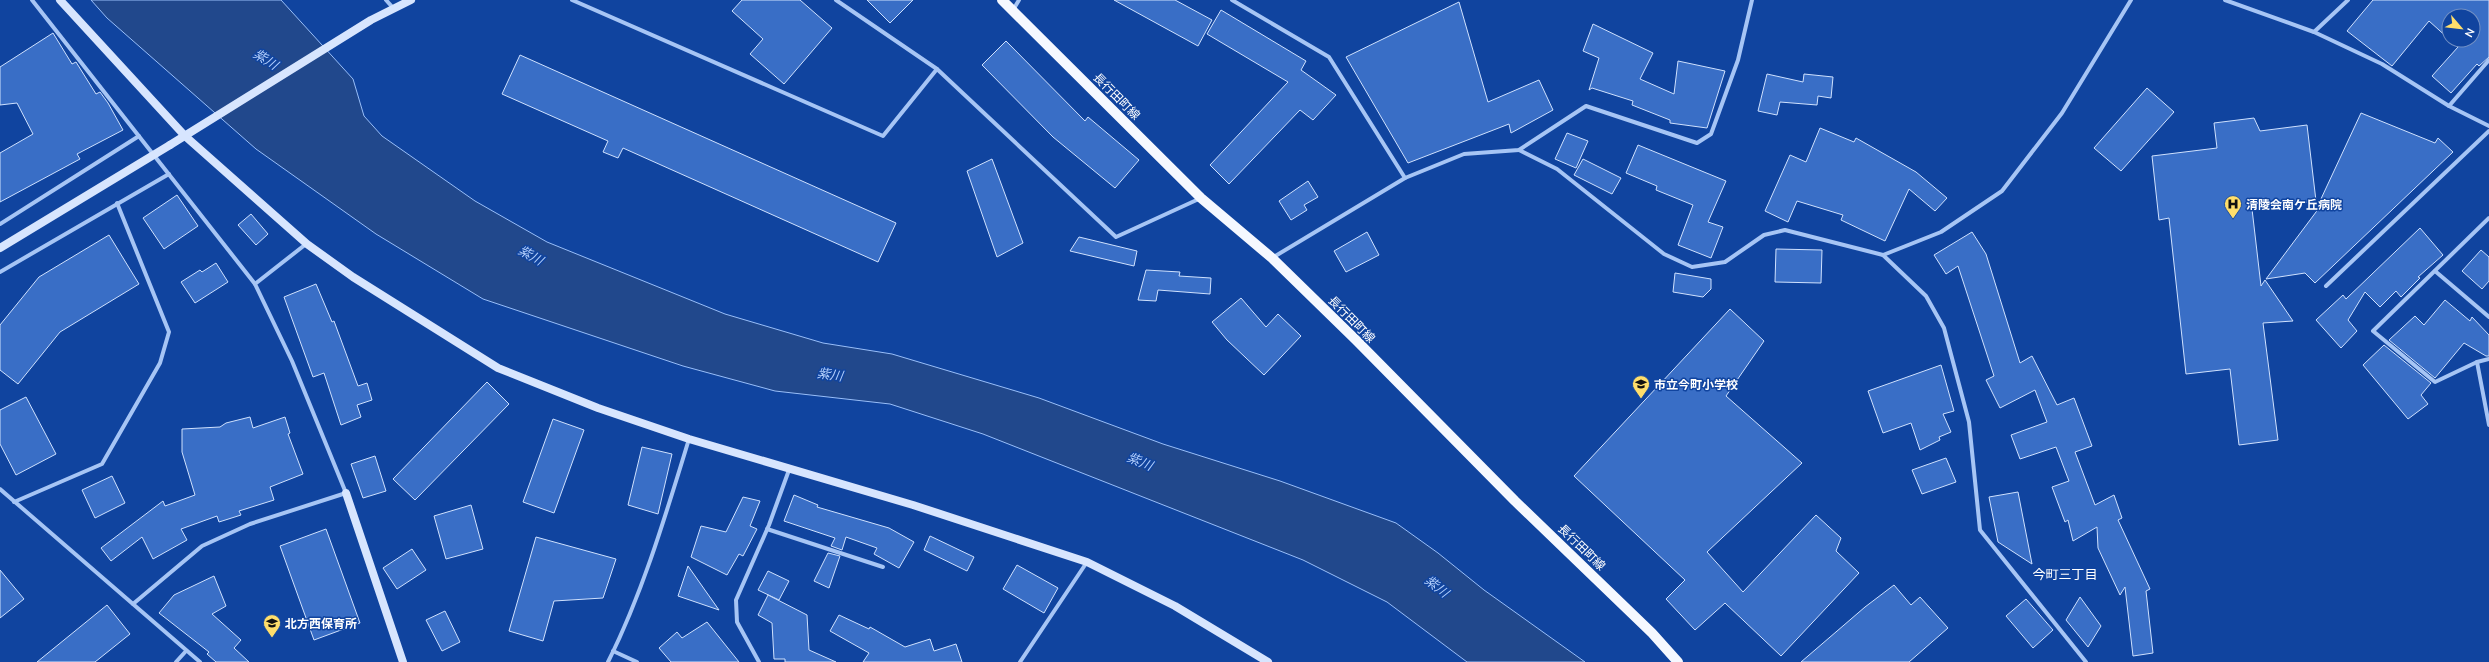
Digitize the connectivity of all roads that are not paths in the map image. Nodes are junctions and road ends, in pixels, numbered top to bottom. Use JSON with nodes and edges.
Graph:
{"nodes":[{"id":1,"x":32,"y":0,"type":"edge"},
{"id":2,"x":60,"y":0,"type":"edge"},
{"id":3,"x":386,"y":0,"type":"edge"},
{"id":4,"x":411,"y":0,"type":"edge"},
{"id":5,"x":572,"y":0,"type":"edge"},
{"id":6,"x":836,"y":0,"type":"edge"},
{"id":7,"x":1002,"y":0,"type":"edge"},
{"id":8,"x":1019,"y":0,"type":"edge"},
{"id":9,"x":1232,"y":0,"type":"edge"},
{"id":10,"x":1752,"y":0,"type":"edge"},
{"id":11,"x":2131,"y":0,"type":"edge"},
{"id":12,"x":2225,"y":0,"type":"edge"},
{"id":13,"x":2348,"y":0,"type":"edge"},
{"id":14,"x":394,"y":9,"type":"junction"},
{"id":15,"x":1013,"y":10,"type":"junction"},
{"id":16,"x":2314,"y":32,"type":"junction"},
{"id":17,"x":2489,"y":60,"type":"edge"},
{"id":18,"x":937,"y":69,"type":"junction"},
{"id":19,"x":2448,"y":106,"type":"junction"},
{"id":20,"x":2489,"y":126,"type":"edge"},
{"id":21,"x":2489,"y":130,"type":"edge"},
{"id":22,"x":139,"y":136,"type":"junction"},
{"id":23,"x":185,"y":136,"type":"junction"},
{"id":24,"x":1520,"y":150,"type":"junction"},
{"id":25,"x":169,"y":174,"type":"junction"},
{"id":26,"x":1405,"y":178,"type":"junction"},
{"id":27,"x":1201,"y":198,"type":"junction"},
{"id":28,"x":117,"y":203,"type":"junction"},
{"id":29,"x":2489,"y":218,"type":"edge"},
{"id":30,"x":0,"y":224,"type":"edge"},
{"id":31,"x":307,"y":244,"type":"junction"},
{"id":32,"x":0,"y":248,"type":"edge"},
{"id":33,"x":1883,"y":255,"type":"junction"},
{"id":34,"x":1272,"y":258,"type":"junction"},
{"id":35,"x":2435,"y":271,"type":"junction"},
{"id":36,"x":0,"y":272,"type":"edge"},
{"id":37,"x":256,"y":284,"type":"junction"},
{"id":38,"x":2326,"y":286,"type":"dead end"},
{"id":39,"x":2489,"y":317,"type":"edge"},
{"id":40,"x":2489,"y":359,"type":"edge"},
{"id":41,"x":2477,"y":362,"type":"junction"},
{"id":42,"x":2489,"y":425,"type":"edge"},
{"id":43,"x":689,"y":439,"type":"junction"},
{"id":44,"x":789,"y":470,"type":"junction"},
{"id":45,"x":0,"y":489,"type":"edge"},
{"id":46,"x":346,"y":493,"type":"junction"},
{"id":47,"x":14,"y":502,"type":"junction"},
{"id":48,"x":767,"y":529,"type":"junction"},
{"id":49,"x":1087,"y":562,"type":"junction"},
{"id":50,"x":883,"y":566,"type":"dead end"},
{"id":51,"x":133,"y":604,"type":"junction"},
{"id":52,"x":186,"y":651,"type":"junction"},
{"id":53,"x":614,"y":651,"type":"junction"},
{"id":54,"x":176,"y":662,"type":"edge"},
{"id":55,"x":200,"y":662,"type":"edge"},
{"id":56,"x":403,"y":662,"type":"edge"},
{"id":57,"x":608,"y":662,"type":"edge"},
{"id":58,"x":637,"y":662,"type":"edge"},
{"id":59,"x":760,"y":662,"type":"edge"},
{"id":60,"x":1020,"y":662,"type":"edge"},
{"id":61,"x":1268,"y":662,"type":"edge"},
{"id":62,"x":1678,"y":662,"type":"edge"},
{"id":63,"x":2086,"y":662,"type":"edge"}],
"edges":[{"from":1,"to":22,"type":"street"},
{"from":2,"to":23,"type":"street"},
{"from":3,"to":14,"type":"street"},
{"from":4,"to":14,"type":"street"},
{"from":5,"to":18,"type":"street"},
{"from":6,"to":18,"type":"street"},
{"from":7,"to":15,"type":"main road","name":"長行田町線"},
{"from":8,"to":15,"type":"street"},
{"from":9,"to":26,"type":"street"},
{"from":10,"to":24,"type":"street"},
{"from":11,"to":33,"type":"street"},
{"from":12,"to":16,"type":"street"},
{"from":13,"to":16,"type":"street"},
{"from":14,"to":23,"type":"street"},
{"from":15,"to":27,"type":"main road","name":"長行田町線"},
{"from":16,"to":19,"type":"street"},
{"from":17,"to":19,"type":"street"},
{"from":18,"to":27,"type":"street"},
{"from":19,"to":20,"type":"street"},
{"from":21,"to":38,"type":"street"},
{"from":22,"to":25,"type":"street"},
{"from":22,"to":30,"type":"street"},
{"from":23,"to":31,"type":"street"},
{"from":23,"to":32,"type":"street","bridge":true},
{"from":24,"to":26,"type":"street"},
{"from":24,"to":33,"type":"street"},
{"from":25,"to":28,"type":"street"},
{"from":25,"to":37,"type":"street"},
{"from":26,"to":34,"type":"street"},
{"from":27,"to":34,"type":"main road","name":"長行田町線"},
{"from":28,"to":36,"type":"street"},
{"from":28,"to":47,"type":"street"},
{"from":29,"to":35,"type":"street"},
{"from":31,"to":37,"type":"street"},
{"from":31,"to":43,"type":"street"},
{"from":33,"to":63,"type":"street"},
{"from":34,"to":62,"type":"main road","name":"長行田町線"},
{"from":35,"to":39,"type":"street"},
{"from":35,"to":41,"type":"street"},
{"from":37,"to":46,"type":"street"},
{"from":40,"to":41,"type":"street"},
{"from":41,"to":42,"type":"street"},
{"from":43,"to":44,"type":"street"},
{"from":43,"to":53,"type":"street"},
{"from":44,"to":48,"type":"street"},
{"from":44,"to":49,"type":"street"},
{"from":45,"to":47,"type":"street"},
{"from":46,"to":51,"type":"street"},
{"from":46,"to":56,"type":"street"},
{"from":47,"to":51,"type":"street"},
{"from":48,"to":50,"type":"street"},
{"from":48,"to":59,"type":"street"},
{"from":49,"to":60,"type":"street"},
{"from":49,"to":61,"type":"street"},
{"from":51,"to":52,"type":"street"},
{"from":52,"to":54,"type":"street"},
{"from":52,"to":55,"type":"street"},
{"from":53,"to":57,"type":"street"},
{"from":53,"to":58,"type":"street"}]}
